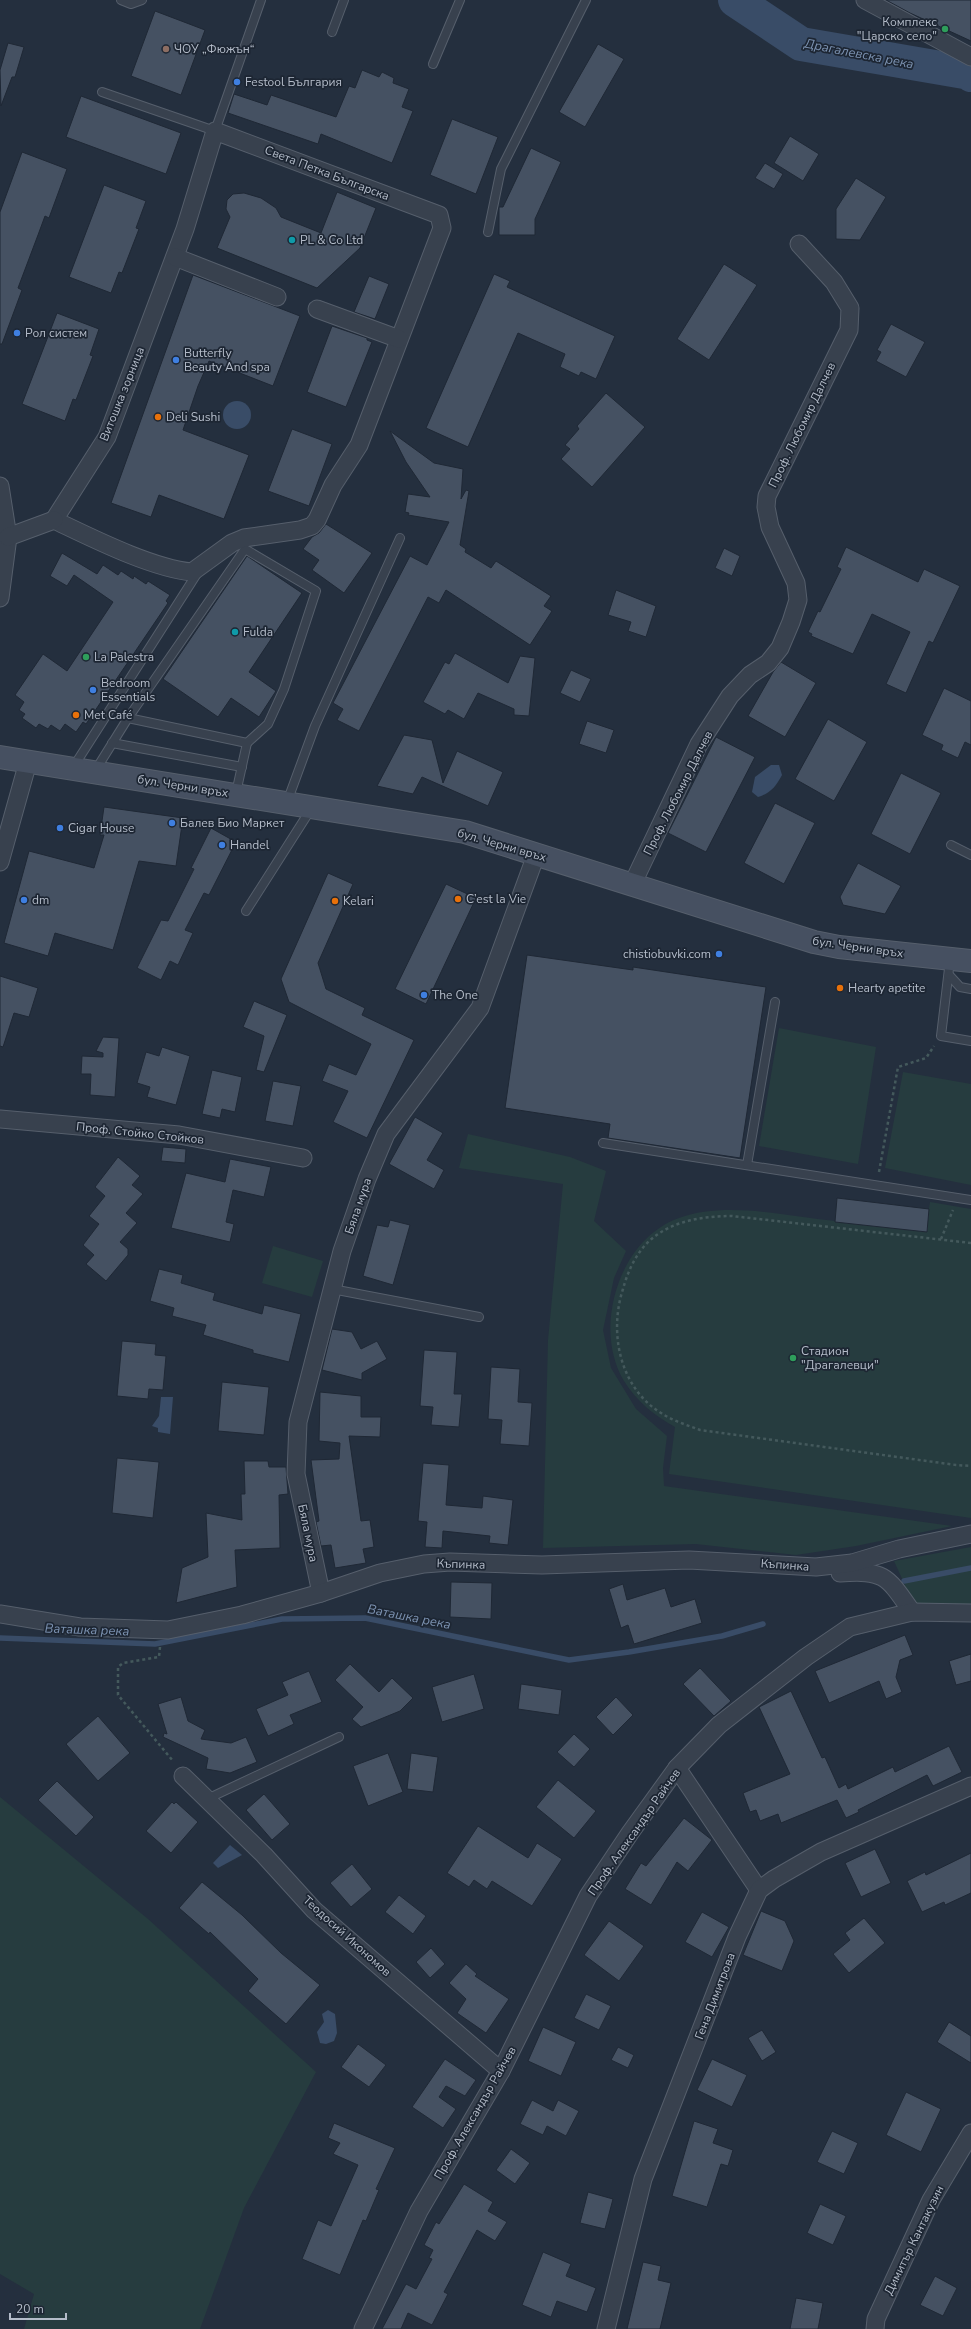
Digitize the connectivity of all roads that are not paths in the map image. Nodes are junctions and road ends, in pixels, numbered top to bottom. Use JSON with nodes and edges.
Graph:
{"nodes":[{"id":1,"x":121,"y":0,"type":"edge"},
{"id":2,"x":142,"y":0,"type":"edge"},
{"id":3,"x":261,"y":0,"type":"edge"},
{"id":4,"x":344,"y":0,"type":"edge"},
{"id":5,"x":460,"y":0,"type":"edge"},
{"id":6,"x":586,"y":0,"type":"edge"},
{"id":7,"x":865,"y":0,"type":"edge"},
{"id":8,"x":332,"y":32,"type":"dead end"},
{"id":9,"x":971,"y":57,"type":"edge"},
{"id":10,"x":433,"y":64,"type":"dead end"},
{"id":11,"x":102,"y":92,"type":"dead end"},
{"id":12,"x":215,"y":131,"type":"junction"},
{"id":13,"x":488,"y":232,"type":"dead end"},
{"id":14,"x":799,"y":244,"type":"dead end"},
{"id":15,"x":174,"y":257,"type":"junction"},
{"id":16,"x":277,"y":297,"type":"dead end"},
{"id":17,"x":317,"y":309,"type":"dead end"},
{"id":18,"x":399,"y":339,"type":"junction"},
{"id":19,"x":0,"y":486,"type":"edge"},
{"id":20,"x":54,"y":520,"type":"junction"},
{"id":21,"x":8,"y":537,"type":"junction"},
{"id":22,"x":400,"y":538,"type":"dead end"},
{"id":23,"x":202,"y":566,"type":"junction"},
{"id":24,"x":0,"y":598,"type":"edge"},
{"id":25,"x":128,"y":718,"type":"junction"},
{"id":26,"x":112,"y":743,"type":"junction"},
{"id":27,"x":247,"y":743,"type":"junction"},
{"id":28,"x":0,"y":757,"type":"edge"},
{"id":29,"x":28,"y":762,"type":"junction"},
{"id":30,"x":242,"y":767,"type":"junction"},
{"id":31,"x":73,"y":768,"type":"junction"},
{"id":32,"x":94,"y":771,"type":"junction"},
{"id":33,"x":236,"y":794,"type":"junction"},
{"id":34,"x":287,"y":803,"type":"junction"},
{"id":35,"x":312,"y":807,"type":"junction"},
{"id":36,"x":951,"y":845,"type":"dead end"},
{"id":37,"x":1,"y":852,"type":"edge"},
{"id":38,"x":536,"y":855,"type":"junction"},
{"id":39,"x":971,"y":855,"type":"edge"},
{"id":40,"x":632,"y":885,"type":"junction"},
{"id":41,"x":246,"y":911,"type":"dead end"},
{"id":42,"x":957,"y":965,"type":"edge"},
{"id":43,"x":971,"y":989,"type":"edge"},
{"id":44,"x":775,"y":1002,"type":"dead end"},
{"id":45,"x":971,"y":1041,"type":"edge"},
{"id":46,"x":0,"y":1119,"type":"edge"},
{"id":47,"x":603,"y":1143,"type":"dead end"},
{"id":48,"x":302,"y":1158,"type":"dead end"},
{"id":49,"x":747,"y":1165,"type":"junction"},
{"id":50,"x":967,"y":1200,"type":"edge"},
{"id":51,"x":332,"y":1289,"type":"junction"},
{"id":52,"x":479,"y":1317,"type":"dead end"},
{"id":53,"x":971,"y":1534,"type":"edge"},
{"id":54,"x":816,"y":1567,"type":"junction"},
{"id":55,"x":321,"y":1593,"type":"junction"},
{"id":56,"x":912,"y":1612,"type":"junction"},
{"id":57,"x":971,"y":1613,"type":"edge"},
{"id":58,"x":0,"y":1614,"type":"edge"},
{"id":59,"x":338,"y":1737,"type":"dead end"},
{"id":60,"x":677,"y":1768,"type":"junction"},
{"id":61,"x":183,"y":1776,"type":"road end"},
{"id":62,"x":971,"y":1786,"type":"edge"},
{"id":63,"x":207,"y":1799,"type":"junction"},
{"id":64,"x":759,"y":1890,"type":"junction"},
{"id":65,"x":501,"y":2071,"type":"junction"},
{"id":66,"x":971,"y":2133,"type":"edge"},
{"id":67,"x":363,"y":2329,"type":"edge"},
{"id":68,"x":606,"y":2329,"type":"edge"},
{"id":69,"x":875,"y":2329,"type":"edge"}],
"edges":[{"from":1,"to":2,"type":"lane"},
{"from":3,"to":12,"type":"lane"},
{"from":4,"to":8,"type":"lane"},
{"from":5,"to":10,"type":"lane"},
{"from":6,"to":13,"type":"lane"},
{"from":7,"to":9,"type":"street"},
{"from":11,"to":12,"type":"lane"},
{"from":12,"to":15,"type":"street","name":"Витошка зорница"},
{"from":12,"to":18,"type":"street","name":"Света Петка Българска"},
{"from":14,"to":40,"type":"street","name":"Проф. Любомир Далчев"},
{"from":15,"to":16,"type":"street"},
{"from":15,"to":20,"type":"street","name":"Витошка зорница"},
{"from":17,"to":18,"type":"street"},
{"from":18,"to":23,"type":"street"},
{"from":19,"to":21,"type":"street"},
{"from":20,"to":21,"type":"street"},
{"from":20,"to":23,"type":"street"},
{"from":21,"to":24,"type":"street"},
{"from":22,"to":34,"type":"lane"},
{"from":23,"to":31,"type":"lane"},
{"from":25,"to":26,"type":"lane"},
{"from":25,"to":27,"type":"lane"},
{"from":25,"to":27,"type":"lane"},
{"from":26,"to":30,"type":"lane"},
{"from":26,"to":32,"type":"lane"},
{"from":27,"to":30,"type":"lane"},
{"from":28,"to":29,"type":"main road","name":"бул. Черни връх"},
{"from":29,"to":31,"type":"main road","name":"бул. Черни връх"},
{"from":29,"to":37,"type":"street"},
{"from":30,"to":33,"type":"lane"},
{"from":31,"to":32,"type":"main road","name":"бул. Черни връх"},
{"from":32,"to":33,"type":"main road","name":"бул. Черни връх"},
{"from":33,"to":34,"type":"main road","name":"бул. Черни връх"},
{"from":34,"to":35,"type":"main road","name":"бул. Черни връх"},
{"from":35,"to":38,"type":"main road","name":"бул. Черни връх"},
{"from":35,"to":41,"type":"lane"},
{"from":36,"to":39,"type":"lane"},
{"from":38,"to":40,"type":"main road","name":"бул. Черни връх"},
{"from":38,"to":51,"type":"street","name":"Бяла мура"},
{"from":40,"to":42,"type":"main road","name":"бул. Черни връх"},
{"from":42,"to":43,"type":"lane"},
{"from":42,"to":45,"type":"lane"},
{"from":44,"to":49,"type":"lane"},
{"from":46,"to":48,"type":"street","name":"Проф. Стойко Стойков"},
{"from":47,"to":49,"type":"lane"},
{"from":49,"to":50,"type":"lane"},
{"from":51,"to":52,"type":"lane"},
{"from":51,"to":55,"type":"street","name":"Бяла мура"},
{"from":53,"to":54,"type":"street"},
{"from":54,"to":55,"type":"street","name":"Къпинка"},
{"from":54,"to":56,"type":"street","name":"Къпинка"},
{"from":55,"to":58,"type":"street","name":"Къпинка"},
{"from":56,"to":57,"type":"street","name":"Проф. Александър Райчев"},
{"from":56,"to":60,"type":"street","name":"Проф. Александър Райчев"},
{"from":59,"to":63,"type":"lane"},
{"from":60,"to":64,"type":"street"},
{"from":60,"to":65,"type":"street","name":"Проф. Александър Райчев"},
{"from":61,"to":63,"type":"street","name":"Теодосий Икономов"},
{"from":62,"to":64,"type":"street","name":"Гена Димитрова"},
{"from":63,"to":65,"type":"street","name":"Теодосий Икономов"},
{"from":64,"to":68,"type":"street","name":"Гена Димитрова"},
{"from":65,"to":67,"type":"street","name":"Проф. Александър Райчев"},
{"from":66,"to":69,"type":"street","name":"Димитър Кантакузин"}]}
